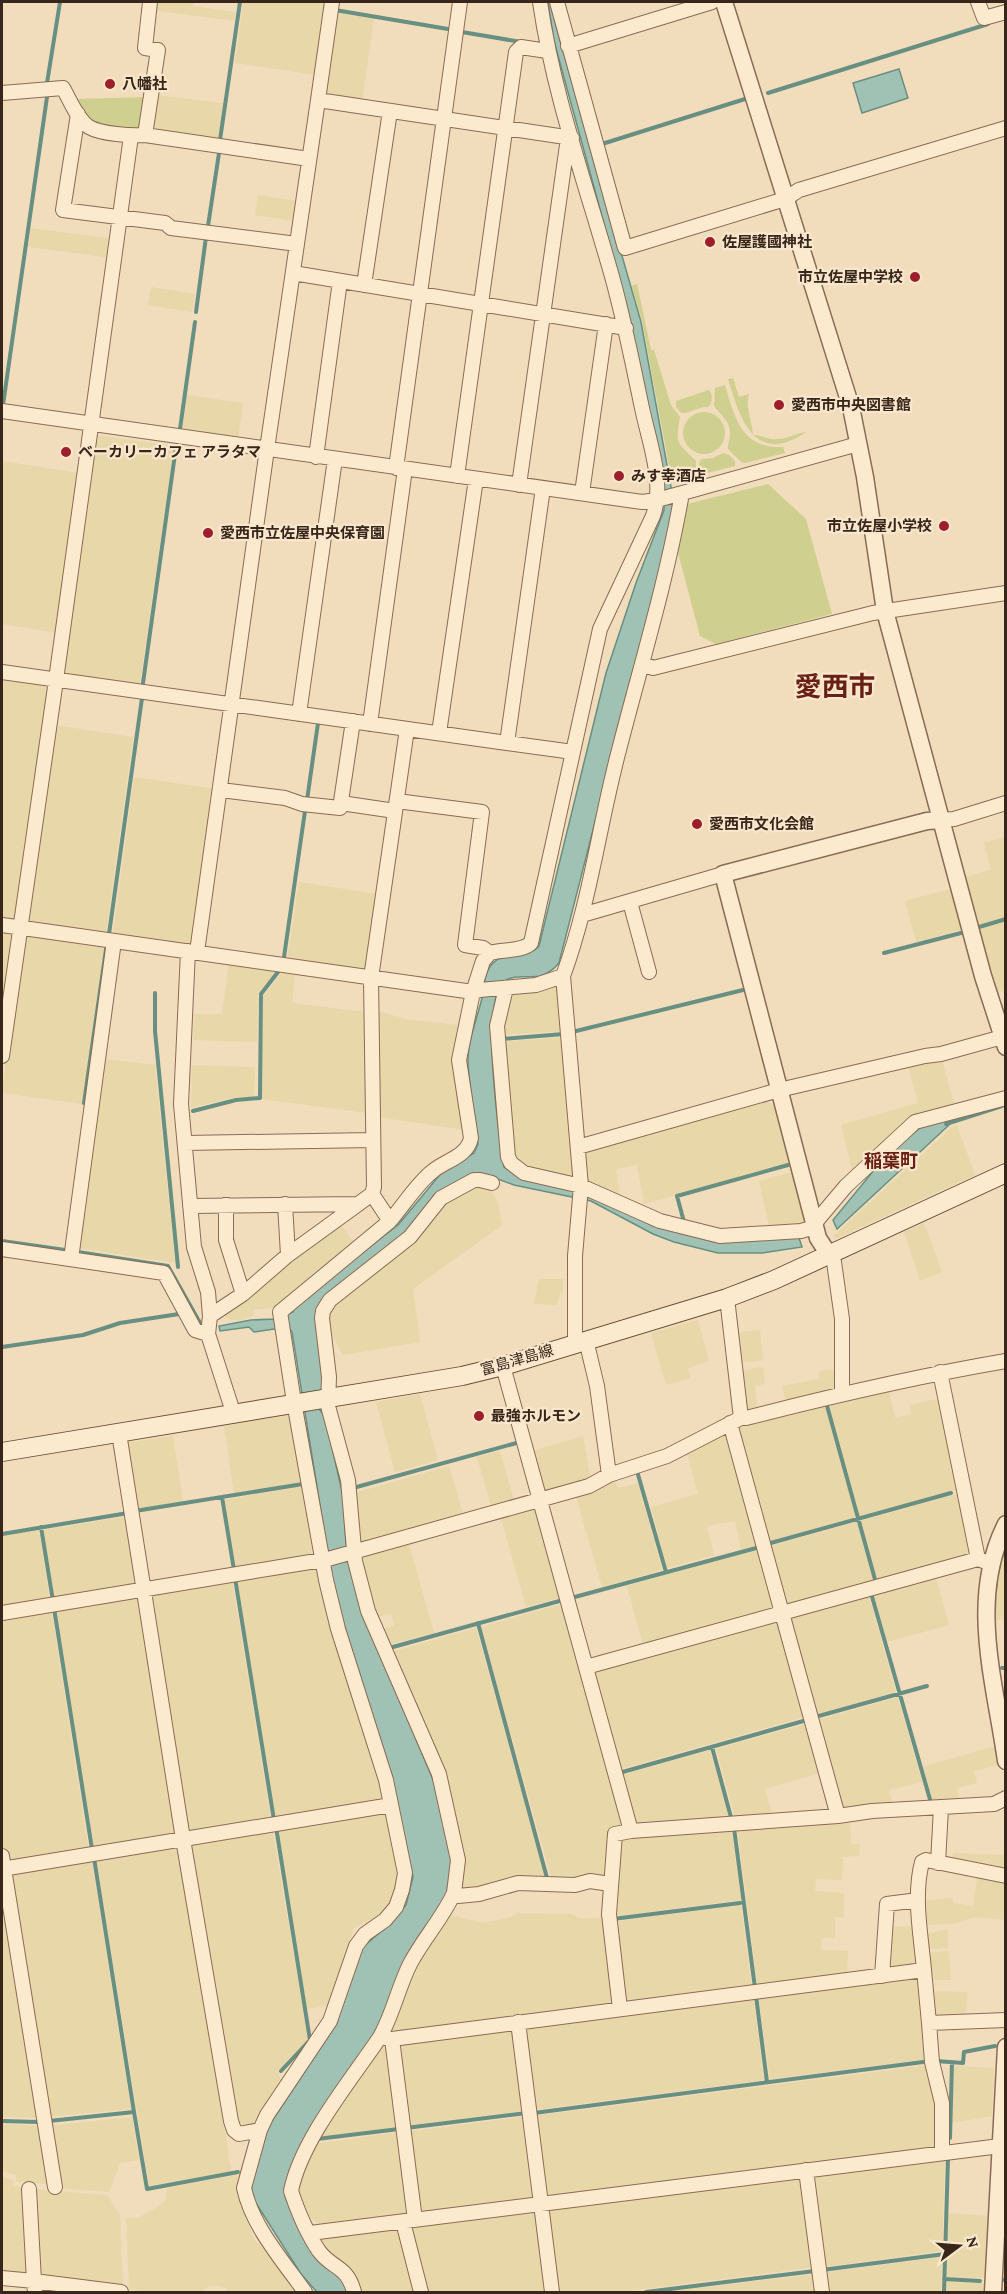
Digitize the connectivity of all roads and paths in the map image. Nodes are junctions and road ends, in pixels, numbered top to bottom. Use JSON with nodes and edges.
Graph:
{"nodes":[{"id":1,"x":150,"y":2,"type":"edge"},
{"id":2,"x":332,"y":2,"type":"edge"},
{"id":3,"x":460,"y":2,"type":"edge"},
{"id":4,"x":540,"y":2,"type":"edge"},
{"id":5,"x":557,"y":2,"type":"edge"},
{"id":6,"x":712,"y":2,"type":"edge"},
{"id":7,"x":724,"y":2,"type":"edge"},
{"id":8,"x":978,"y":2,"type":"edge"},
{"id":9,"x":1005,"y":12,"type":"edge"},
{"id":10,"x":568,"y":46,"type":"junction"},
{"id":11,"x":548,"y":51,"type":"junction"},
{"id":12,"x":2,"y":93,"type":"edge"},
{"id":13,"x":318,"y":100,"type":"junction"},
{"id":14,"x":390,"y":111,"type":"junction"},
{"id":15,"x":78,"y":114,"type":"junction"},
{"id":16,"x":446,"y":120,"type":"junction"},
{"id":17,"x":1005,"y":128,"type":"edge"},
{"id":18,"x":506,"y":129,"type":"junction"},
{"id":19,"x":138,"y":136,"type":"junction"},
{"id":20,"x":570,"y":138,"type":"junction"},
{"id":21,"x":309,"y":159,"type":"junction"},
{"id":22,"x":786,"y":199,"type":"junction"},
{"id":23,"x":120,"y":218,"type":"junction"},
{"id":24,"x":297,"y":244,"type":"junction"},
{"id":25,"x":293,"y":273,"type":"junction"},
{"id":26,"x":340,"y":281,"type":"junction"},
{"id":27,"x":364,"y":285,"type":"junction"},
{"id":28,"x":422,"y":294,"type":"junction"},
{"id":29,"x":483,"y":304,"type":"junction"},
{"id":30,"x":543,"y":314,"type":"junction"},
{"id":31,"x":606,"y":324,"type":"junction"},
{"id":32,"x":626,"y":328,"type":"junction"},
{"id":33,"x":2,"y":411,"type":"edge"},
{"id":34,"x":91,"y":423,"type":"junction"},
{"id":35,"x":858,"y":444,"type":"junction"},
{"id":36,"x":268,"y":448,"type":"junction"},
{"id":37,"x":316,"y":457,"type":"junction"},
{"id":38,"x":335,"y":459,"type":"junction"},
{"id":39,"x":401,"y":468,"type":"junction"},
{"id":40,"x":457,"y":476,"type":"junction"},
{"id":41,"x":476,"y":479,"type":"junction"},
{"id":42,"x":519,"y":485,"type":"junction"},
{"id":43,"x":543,"y":488,"type":"junction"},
{"id":44,"x":582,"y":493,"type":"junction"},
{"id":45,"x":670,"y":496,"type":"junction"},
{"id":46,"x":1005,"y":593,"type":"edge"},
{"id":47,"x":885,"y":611,"type":"junction"},
{"id":48,"x":643,"y":664,"type":"junction"},
{"id":49,"x":2,"y":672,"type":"edge"},
{"id":50,"x":56,"y":680,"type":"junction"},
{"id":51,"x":232,"y":704,"type":"junction"},
{"id":52,"x":299,"y":714,"type":"junction"},
{"id":53,"x":353,"y":721,"type":"junction"},
{"id":54,"x":370,"y":724,"type":"junction"},
{"id":55,"x":407,"y":729,"type":"junction"},
{"id":56,"x":440,"y":733,"type":"junction"},
{"id":57,"x":507,"y":743,"type":"junction"},
{"id":58,"x":573,"y":752,"type":"junction"},
{"id":59,"x":221,"y":790,"type":"junction"},
{"id":60,"x":1005,"y":803,"type":"edge"},
{"id":61,"x":341,"y":804,"type":"junction"},
{"id":62,"x":396,"y":806,"type":"junction"},
{"id":63,"x":940,"y":820,"type":"junction"},
{"id":64,"x":723,"y":874,"type":"junction"},
{"id":65,"x":630,"y":902,"type":"junction"},
{"id":66,"x":582,"y":915,"type":"junction"},
{"id":67,"x":2,"y":925,"type":"edge"},
{"id":68,"x":20,"y":927,"type":"junction"},
{"id":69,"x":114,"y":941,"type":"junction"},
{"id":70,"x":193,"y":951,"type":"junction"},
{"id":71,"x":490,"y":953,"type":"junction"},
{"id":72,"x":649,"y":972,"type":"dead end"},
{"id":73,"x":563,"y":976,"type":"junction"},
{"id":74,"x":371,"y":978,"type":"junction"},
{"id":75,"x":504,"y":988,"type":"junction"},
{"id":76,"x":477,"y":991,"type":"junction"},
{"id":77,"x":1004,"y":1040,"type":"edge"},
{"id":78,"x":2,"y":1056,"type":"edge"},
{"id":79,"x":779,"y":1090,"type":"junction"},
{"id":80,"x":1005,"y":1098,"type":"edge"},
{"id":81,"x":373,"y":1140,"type":"junction"},
{"id":82,"x":185,"y":1143,"type":"junction"},
{"id":83,"x":578,"y":1147,"type":"junction"},
{"id":84,"x":1005,"y":1173,"type":"edge"},
{"id":85,"x":492,"y":1183,"type":"dead end"},
{"id":86,"x":580,"y":1192,"type":"junction"},
{"id":87,"x":372,"y":1194,"type":"junction"},
{"id":88,"x":285,"y":1204,"type":"junction"},
{"id":89,"x":357,"y":1204,"type":"junction"},
{"id":90,"x":226,"y":1205,"type":"junction"},
{"id":91,"x":190,"y":1206,"type":"junction"},
{"id":92,"x":390,"y":1221,"type":"junction"},
{"id":93,"x":815,"y":1226,"type":"junction"},
{"id":94,"x":2,"y":1248,"type":"edge"},
{"id":95,"x":288,"y":1255,"type":"junction"},
{"id":96,"x":829,"y":1255,"type":"junction"},
{"id":97,"x":71,"y":1259,"type":"junction"},
{"id":98,"x":243,"y":1294,"type":"junction"},
{"id":99,"x":727,"y":1298,"type":"junction"},
{"id":100,"x":210,"y":1316,"type":"junction"},
{"id":101,"x":208,"y":1334,"type":"junction"},
{"id":102,"x":580,"y":1342,"type":"junction"},
{"id":103,"x":1005,"y":1361,"type":"edge"},
{"id":104,"x":503,"y":1366,"type":"junction"},
{"id":105,"x":940,"y":1372,"type":"junction"},
{"id":106,"x":842,"y":1394,"type":"junction"},
{"id":107,"x":326,"y":1398,"type":"junction"},
{"id":108,"x":296,"y":1402,"type":"junction"},
{"id":109,"x":233,"y":1412,"type":"junction"},
{"id":110,"x":735,"y":1420,"type":"junction"},
{"id":111,"x":119,"y":1433,"type":"junction"},
{"id":112,"x":2,"y":1452,"type":"edge"},
{"id":113,"x":609,"y":1475,"type":"junction"},
{"id":114,"x":540,"y":1500,"type":"junction"},
{"id":115,"x":1005,"y":1524,"type":"edge"},
{"id":116,"x":353,"y":1553,"type":"junction"},
{"id":117,"x":325,"y":1559,"type":"junction"},
{"id":118,"x":984,"y":1561,"type":"junction"},
{"id":119,"x":145,"y":1589,"type":"junction"},
{"id":120,"x":2,"y":1613,"type":"edge"},
{"id":121,"x":782,"y":1613,"type":"junction"},
{"id":122,"x":586,"y":1667,"type":"junction"},
{"id":123,"x":1005,"y":1761,"type":"edge"},
{"id":124,"x":1005,"y":1798,"type":"edge"},
{"id":125,"x":392,"y":1805,"type":"junction"},
{"id":126,"x":941,"y":1808,"type":"junction"},
{"id":127,"x":838,"y":1816,"type":"junction"},
{"id":128,"x":631,"y":1831,"type":"junction"},
{"id":129,"x":183,"y":1839,"type":"junction"},
{"id":130,"x":938,"y":1863,"type":"junction"},
{"id":131,"x":2,"y":1864,"type":"edge"},
{"id":132,"x":1005,"y":1876,"type":"edge"},
{"id":133,"x":610,"y":1884,"type":"junction"},
{"id":134,"x":454,"y":1893,"type":"junction"},
{"id":135,"x":918,"y":1900,"type":"junction"},
{"id":136,"x":924,"y":1970,"type":"junction"},
{"id":137,"x":882,"y":1976,"type":"junction"},
{"id":138,"x":620,"y":2009,"type":"junction"},
{"id":139,"x":1005,"y":2020,"type":"edge"},
{"id":140,"x":518,"y":2022,"type":"junction"},
{"id":141,"x":929,"y":2023,"type":"junction"},
{"id":142,"x":386,"y":2038,"type":"junction"},
{"id":143,"x":1005,"y":2047,"type":"edge"},
{"id":144,"x":260,"y":2130,"type":"junction"},
{"id":145,"x":1000,"y":2146,"type":"junction"},
{"id":146,"x":942,"y":2153,"type":"junction"},
{"id":147,"x":806,"y":2170,"type":"junction"},
{"id":148,"x":54,"y":2187,"type":"dead end"},
{"id":149,"x":29,"y":2189,"type":"dead end"},
{"id":150,"x":1001,"y":2194,"type":"edge"},
{"id":151,"x":541,"y":2204,"type":"junction"},
{"id":152,"x":409,"y":2221,"type":"junction"},
{"id":153,"x":310,"y":2233,"type":"junction"},
{"id":154,"x":2,"y":2278,"type":"edge"},
{"id":155,"x":35,"y":2287,"type":"edge"},
{"id":156,"x":121,"y":2292,"type":"edge"},
{"id":157,"x":305,"y":2292,"type":"edge"},
{"id":158,"x":354,"y":2292,"type":"edge"},
{"id":159,"x":420,"y":2292,"type":"edge"},
{"id":160,"x":552,"y":2292,"type":"edge"},
{"id":161,"x":822,"y":2292,"type":"edge"},
{"id":162,"x":993,"y":2292,"type":"edge"}],
"edges":[{"from":1,"to":19,"type":"street"},
{"from":2,"to":13,"type":"street"},
{"from":3,"to":16,"type":"street"},
{"from":4,"to":11,"type":"street"},
{"from":5,"to":10,"type":"street"},
{"from":6,"to":10,"type":"street"},
{"from":7,"to":22,"type":"street"},
{"from":8,"to":9,"type":"street"},
{"from":10,"to":22,"type":"street"},
{"from":11,"to":18,"type":"street"},
{"from":11,"to":20,"type":"street"},
{"from":12,"to":15,"type":"street"},
{"from":13,"to":14,"type":"street"},
{"from":13,"to":21,"type":"street"},
{"from":14,"to":16,"type":"street"},
{"from":14,"to":27,"type":"street"},
{"from":15,"to":19,"type":"street"},
{"from":15,"to":23,"type":"street"},
{"from":16,"to":18,"type":"street"},
{"from":16,"to":28,"type":"street"},
{"from":17,"to":22,"type":"street"},
{"from":18,"to":20,"type":"street"},
{"from":18,"to":29,"type":"street"},
{"from":19,"to":21,"type":"street"},
{"from":19,"to":23,"type":"street"},
{"from":20,"to":30,"type":"street"},
{"from":20,"to":32,"type":"street"},
{"from":21,"to":24,"type":"street"},
{"from":22,"to":35,"type":"street"},
{"from":23,"to":24,"type":"street"},
{"from":23,"to":34,"type":"street"},
{"from":24,"to":25,"type":"street"},
{"from":25,"to":26,"type":"street"},
{"from":25,"to":36,"type":"street"},
{"from":26,"to":27,"type":"street"},
{"from":26,"to":37,"type":"street"},
{"from":27,"to":28,"type":"street"},
{"from":28,"to":29,"type":"street"},
{"from":28,"to":39,"type":"street"},
{"from":29,"to":30,"type":"street"},
{"from":29,"to":40,"type":"street"},
{"from":30,"to":31,"type":"street"},
{"from":30,"to":42,"type":"street"},
{"from":31,"to":32,"type":"street"},
{"from":31,"to":44,"type":"street"},
{"from":32,"to":45,"type":"street"},
{"from":33,"to":34,"type":"street"},
{"from":34,"to":36,"type":"street"},
{"from":34,"to":50,"type":"street"},
{"from":35,"to":45,"type":"street"},
{"from":35,"to":47,"type":"street"},
{"from":36,"to":37,"type":"street"},
{"from":36,"to":51,"type":"street"},
{"from":37,"to":38,"type":"street"},
{"from":38,"to":39,"type":"street"},
{"from":38,"to":52,"type":"street"},
{"from":39,"to":40,"type":"street"},
{"from":39,"to":54,"type":"street"},
{"from":40,"to":41,"type":"street"},
{"from":41,"to":42,"type":"street"},
{"from":41,"to":56,"type":"street"},
{"from":42,"to":43,"type":"street"},
{"from":43,"to":44,"type":"street"},
{"from":43,"to":57,"type":"street"},
{"from":44,"to":45,"type":"street"},
{"from":45,"to":48,"type":"street"},
{"from":45,"to":58,"type":"street"},
{"from":46,"to":47,"type":"street"},
{"from":47,"to":48,"type":"street"},
{"from":47,"to":63,"type":"street"},
{"from":48,"to":66,"type":"street"},
{"from":49,"to":50,"type":"street"},
{"from":50,"to":51,"type":"street"},
{"from":50,"to":68,"type":"street"},
{"from":51,"to":52,"type":"street"},
{"from":51,"to":59,"type":"street"},
{"from":52,"to":53,"type":"street"},
{"from":53,"to":54,"type":"street"},
{"from":53,"to":61,"type":"street"},
{"from":54,"to":55,"type":"street"},
{"from":55,"to":56,"type":"street"},
{"from":55,"to":62,"type":"street"},
{"from":56,"to":57,"type":"street"},
{"from":57,"to":58,"type":"street"},
{"from":58,"to":71,"type":"street"},
{"from":59,"to":61,"type":"street"},
{"from":59,"to":70,"type":"street"},
{"from":60,"to":63,"type":"street"},
{"from":61,"to":62,"type":"street"},
{"from":62,"to":71,"type":"street"},
{"from":62,"to":74,"type":"street"},
{"from":63,"to":64,"type":"street"},
{"from":63,"to":77,"type":"street"},
{"from":64,"to":65,"type":"street"},
{"from":64,"to":79,"type":"street"},
{"from":65,"to":66,"type":"street"},
{"from":65,"to":72,"type":"street"},
{"from":66,"to":73,"type":"street"},
{"from":67,"to":68,"type":"street"},
{"from":68,"to":69,"type":"street"},
{"from":68,"to":78,"type":"street"},
{"from":69,"to":70,"type":"street"},
{"from":69,"to":97,"type":"street"},
{"from":70,"to":74,"type":"street"},
{"from":70,"to":82,"type":"street"},
{"from":71,"to":76,"type":"street"},
{"from":73,"to":75,"type":"street"},
{"from":73,"to":83,"type":"street"},
{"from":74,"to":76,"type":"street"},
{"from":74,"to":81,"type":"street"},
{"from":75,"to":76,"type":"street"},
{"from":75,"to":86,"type":"street"},
{"from":76,"to":92,"type":"street"},
{"from":77,"to":79,"type":"street"},
{"from":79,"to":83,"type":"street"},
{"from":79,"to":93,"type":"street"},
{"from":80,"to":93,"type":"street"},
{"from":81,"to":82,"type":"street"},
{"from":81,"to":87,"type":"street"},
{"from":82,"to":91,"type":"street"},
{"from":83,"to":86,"type":"street"},
{"from":84,"to":96,"type":"main road","name":"富島津島線"},
{"from":85,"to":107,"type":"street"},
{"from":86,"to":93,"type":"street"},
{"from":86,"to":102,"type":"street"},
{"from":87,"to":89,"type":"street"},
{"from":87,"to":92,"type":"street"},
{"from":88,"to":89,"type":"street"},
{"from":88,"to":90,"type":"street"},
{"from":88,"to":95,"type":"street"},
{"from":89,"to":95,"type":"street"},
{"from":90,"to":91,"type":"street"},
{"from":90,"to":98,"type":"street"},
{"from":91,"to":100,"type":"street"},
{"from":92,"to":108,"type":"street"},
{"from":93,"to":96,"type":"street"},
{"from":94,"to":97,"type":"street"},
{"from":95,"to":98,"type":"street"},
{"from":96,"to":99,"type":"main road","name":"富島津島線"},
{"from":96,"to":106,"type":"street"},
{"from":97,"to":101,"type":"street"},
{"from":98,"to":100,"type":"street"},
{"from":99,"to":102,"type":"main road","name":"富島津島線"},
{"from":99,"to":110,"type":"street"},
{"from":100,"to":101,"type":"street"},
{"from":101,"to":109,"type":"street"},
{"from":102,"to":104,"type":"main road","name":"富島津島線"},
{"from":102,"to":113,"type":"street"},
{"from":103,"to":105,"type":"street"},
{"from":104,"to":107,"type":"main road","name":"富島津島線"},
{"from":104,"to":114,"type":"street"},
{"from":105,"to":106,"type":"street"},
{"from":105,"to":118,"type":"street"},
{"from":106,"to":110,"type":"street"},
{"from":107,"to":108,"type":"main road","name":"富島津島線"},
{"from":107,"to":116,"type":"street"},
{"from":108,"to":109,"type":"main road","name":"富島津島線"},
{"from":108,"to":117,"type":"street"},
{"from":109,"to":111,"type":"main road","name":"富島津島線"},
{"from":110,"to":113,"type":"street"},
{"from":110,"to":121,"type":"street"},
{"from":111,"to":112,"type":"main road","name":"富島津島線"},
{"from":111,"to":119,"type":"street"},
{"from":113,"to":114,"type":"street"},
{"from":114,"to":116,"type":"street"},
{"from":114,"to":122,"type":"street"},
{"from":115,"to":118,"type":"street"},
{"from":116,"to":117,"type":"street"},
{"from":116,"to":134,"type":"street"},
{"from":117,"to":119,"type":"street"},
{"from":117,"to":125,"type":"street"},
{"from":118,"to":121,"type":"street"},
{"from":118,"to":123,"type":"street"},
{"from":119,"to":120,"type":"street"},
{"from":119,"to":129,"type":"street"},
{"from":121,"to":122,"type":"street"},
{"from":121,"to":127,"type":"street"},
{"from":122,"to":128,"type":"street"},
{"from":124,"to":126,"type":"street"},
{"from":125,"to":129,"type":"street"},
{"from":125,"to":144,"type":"street"},
{"from":126,"to":127,"type":"street"},
{"from":126,"to":130,"type":"street"},
{"from":127,"to":128,"type":"street"},
{"from":128,"to":133,"type":"street"},
{"from":129,"to":131,"type":"street"},
{"from":129,"to":144,"type":"street"},
{"from":130,"to":132,"type":"street"},
{"from":130,"to":135,"type":"street"},
{"from":131,"to":148,"type":"street"},
{"from":133,"to":134,"type":"street"},
{"from":133,"to":138,"type":"street"},
{"from":134,"to":142,"type":"street"},
{"from":135,"to":136,"type":"street"},
{"from":135,"to":137,"type":"street"},
{"from":136,"to":137,"type":"street"},
{"from":136,"to":141,"type":"street"},
{"from":137,"to":138,"type":"street"},
{"from":138,"to":140,"type":"street"},
{"from":139,"to":141,"type":"street"},
{"from":140,"to":142,"type":"street"},
{"from":140,"to":151,"type":"street"},
{"from":141,"to":146,"type":"street"},
{"from":142,"to":152,"type":"street"},
{"from":142,"to":153,"type":"street"},
{"from":143,"to":145,"type":"street"},
{"from":144,"to":157,"type":"street"},
{"from":145,"to":146,"type":"street"},
{"from":145,"to":150,"type":"street"},
{"from":146,"to":147,"type":"street"},
{"from":147,"to":151,"type":"street"},
{"from":147,"to":161,"type":"street"},
{"from":149,"to":155,"type":"street"},
{"from":150,"to":162,"type":"street"},
{"from":151,"to":152,"type":"street"},
{"from":151,"to":160,"type":"street"},
{"from":152,"to":153,"type":"street"},
{"from":152,"to":159,"type":"street"},
{"from":153,"to":158,"type":"street"},
{"from":154,"to":155,"type":"street"},
{"from":155,"to":156,"type":"street"}]}
